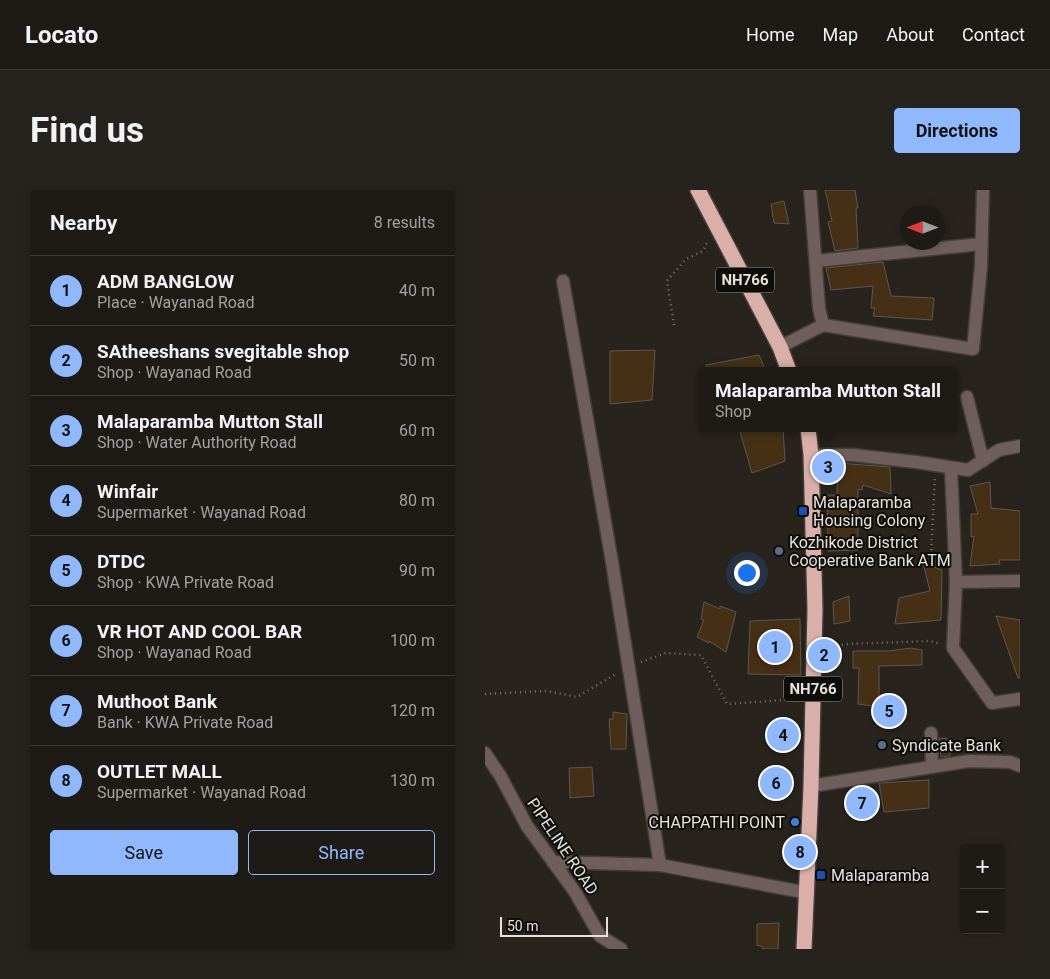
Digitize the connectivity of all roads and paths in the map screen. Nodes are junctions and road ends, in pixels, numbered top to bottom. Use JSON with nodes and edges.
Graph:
{"nodes":[{"id":1,"x":698,"y":190,"type":"edge"},
{"id":2,"x":810,"y":190,"type":"edge"},
{"id":3,"x":983,"y":190,"type":"edge"},
{"id":4,"x":717,"y":228,"type":"junction"},
{"id":5,"x":981,"y":244,"type":"junction"},
{"id":6,"x":816,"y":261,"type":"junction"},
{"id":7,"x":563,"y":281,"type":"dead end"},
{"id":8,"x":674,"y":325,"type":"dead end"},
{"id":9,"x":823,"y":325,"type":"junction"},
{"id":10,"x":780,"y":348,"type":"junction"},
{"id":11,"x":787,"y":367,"type":"edge"},
{"id":12,"x":967,"y":397,"type":"dead end"},
{"id":13,"x":808,"y":432,"type":"edge"},
{"id":14,"x":1020,"y":446,"type":"edge"},
{"id":15,"x":811,"y":455,"type":"junction"},
{"id":16,"x":983,"y":461,"type":"junction"},
{"id":17,"x":935,"y":466,"type":"junction"},
{"id":18,"x":951,"y":469,"type":"junction"},
{"id":19,"x":931,"y":555,"type":"dead end"},
{"id":20,"x":1020,"y":581,"type":"edge"},
{"id":21,"x":956,"y":582,"type":"junction"},
{"id":22,"x":821,"y":648,"type":"dead end"},
{"id":23,"x":953,"y":648,"type":"junction"},
{"id":24,"x":629,"y":667,"type":"junction"},
{"id":25,"x":485,"y":694,"type":"edge"},
{"id":26,"x":813,"y":698,"type":"junction"},
{"id":27,"x":1020,"y":699,"type":"edge"},
{"id":28,"x":931,"y":733,"type":"dead end"},
{"id":29,"x":485,"y":753,"type":"edge"},
{"id":30,"x":1020,"y":766,"type":"edge"},
{"id":31,"x":932,"y":767,"type":"junction"},
{"id":32,"x":811,"y":786,"type":"junction"},
{"id":33,"x":553,"y":862,"type":"junction"},
{"id":34,"x":660,"y":865,"type":"junction"},
{"id":35,"x":808,"y":893,"type":"junction"},
{"id":36,"x":621,"y":949,"type":"edge"},
{"id":37,"x":804,"y":949,"type":"edge"}],
"edges":[{"from":1,"to":4,"type":"highway","number":"NH766"},
{"from":2,"to":6,"type":"street"},
{"from":3,"to":5,"type":"street"},
{"from":4,"to":8,"type":"path"},
{"from":4,"to":10,"type":"highway","number":"NH766"},
{"from":5,"to":6,"type":"street"},
{"from":5,"to":9,"type":"street"},
{"from":6,"to":9,"type":"street"},
{"from":7,"to":24,"type":"street"},
{"from":9,"to":10,"type":"street"},
{"from":10,"to":11,"type":"highway","number":"NH766"},
{"from":12,"to":16,"type":"street"},
{"from":13,"to":15,"type":"highway","number":"NH766"},
{"from":14,"to":16,"type":"street"},
{"from":15,"to":17,"type":"street"},
{"from":15,"to":26,"type":"highway","number":"NH766"},
{"from":16,"to":18,"type":"street"},
{"from":17,"to":18,"type":"street"},
{"from":17,"to":19,"type":"path"},
{"from":18,"to":21,"type":"street"},
{"from":20,"to":21,"type":"street"},
{"from":21,"to":23,"type":"street"},
{"from":22,"to":23,"type":"path"},
{"from":23,"to":27,"type":"street"},
{"from":24,"to":25,"type":"path"},
{"from":24,"to":26,"type":"path"},
{"from":24,"to":34,"type":"street"},
{"from":26,"to":32,"type":"highway","number":"NH766"},
{"from":28,"to":31,"type":"street"},
{"from":29,"to":33,"type":"street","name":"PIPELINE ROAD"},
{"from":30,"to":31,"type":"street"},
{"from":31,"to":32,"type":"street"},
{"from":32,"to":35,"type":"highway","number":"NH766"},
{"from":33,"to":34,"type":"street"},
{"from":33,"to":36,"type":"street","name":"PIPELINE ROAD"},
{"from":34,"to":35,"type":"street"},
{"from":35,"to":37,"type":"highway","number":"NH766"}]}
